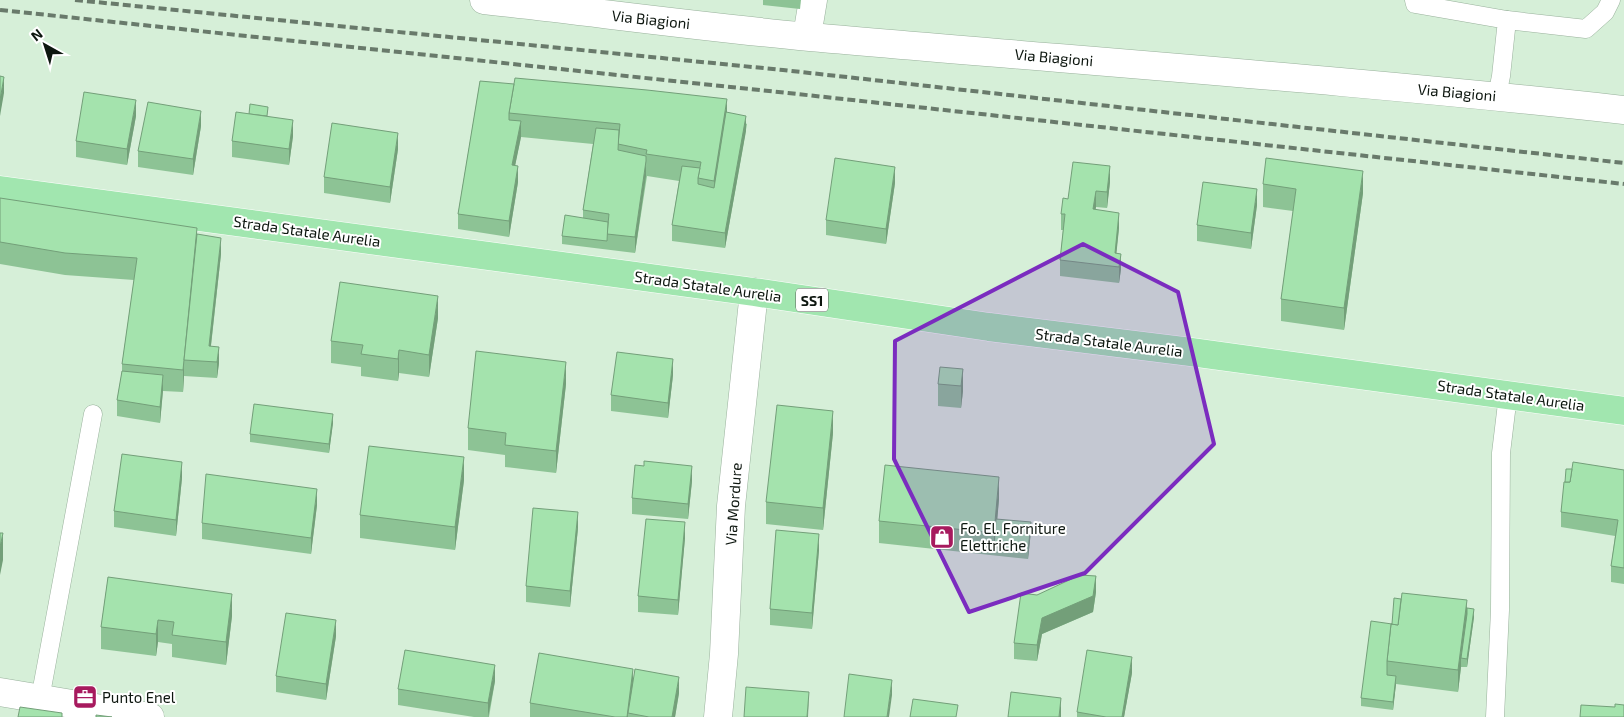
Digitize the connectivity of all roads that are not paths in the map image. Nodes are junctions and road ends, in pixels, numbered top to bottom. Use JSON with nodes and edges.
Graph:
{"nodes":[{"id":1,"x":484,"y":0,"type":"edge"},
{"id":2,"x":812,"y":0,"type":"edge"},
{"id":3,"x":1414,"y":0,"type":"edge"},
{"id":4,"x":1611,"y":0,"type":"edge"},
{"id":5,"x":1507,"y":20,"type":"junction"},
{"id":6,"x":807,"y":36,"type":"junction"},
{"id":7,"x":1497,"y":96,"type":"junction"},
{"id":8,"x":1624,"y":110,"type":"edge"},
{"id":9,"x":0,"y":190,"type":"edge"},
{"id":10,"x":754,"y":292,"type":"junction"},
{"id":11,"x":1508,"y":394,"type":"junction"},
{"id":12,"x":1624,"y":411,"type":"edge"},
{"id":13,"x":93,"y":414,"type":"dead end"},
{"id":14,"x":0,"y":692,"type":"edge"},
{"id":15,"x":40,"y":699,"type":"junction"},
{"id":16,"x":150,"y":717,"type":"edge"},
{"id":17,"x":718,"y":717,"type":"edge"},
{"id":18,"x":1495,"y":717,"type":"edge"}],
"edges":[{"from":1,"to":6,"type":"street","name":"Via Biagioni"},
{"from":2,"to":6,"type":"street"},
{"from":3,"to":5,"type":"lane"},
{"from":4,"to":5,"type":"lane"},
{"from":5,"to":7,"type":"lane"},
{"from":6,"to":7,"type":"street","name":"Via Biagioni"},
{"from":7,"to":8,"type":"street","name":"Via Biagioni"},
{"from":9,"to":10,"type":"main road","name":"Strada Statale Aurelia","number":"SS1"},
{"from":10,"to":11,"type":"main road","name":"Strada Statale Aurelia","number":"SS1"},
{"from":10,"to":17,"type":"street","name":"Via Mordure"},
{"from":11,"to":12,"type":"main road","name":"Strada Statale Aurelia","number":"SS1"},
{"from":11,"to":18,"type":"lane"},
{"from":13,"to":15,"type":"lane"},
{"from":14,"to":15,"type":"street"},
{"from":15,"to":16,"type":"street"}]}
